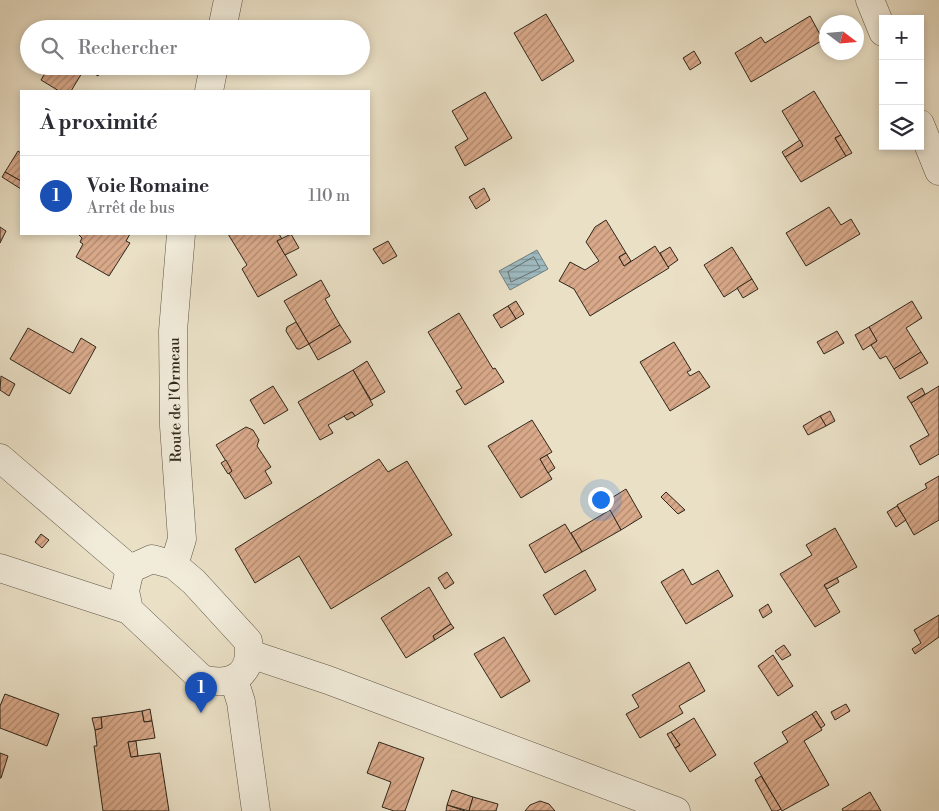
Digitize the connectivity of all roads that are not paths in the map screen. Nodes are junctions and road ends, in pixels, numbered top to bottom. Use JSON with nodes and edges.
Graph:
{"nodes":[{"id":1,"x":228,"y":0,"type":"edge"},
{"id":2,"x":870,"y":0,"type":"edge"},
{"id":3,"x":224,"y":20,"type":"edge"},
{"id":4,"x":879,"y":22,"type":"edge"},
{"id":5,"x":212,"y":75,"type":"edge"},
{"id":6,"x":209,"y":90,"type":"edge"},
{"id":7,"x":924,"y":134,"type":"edge"},
{"id":8,"x":939,"y":171,"type":"edge"},
{"id":9,"x":181,"y":235,"type":"edge"},
{"id":10,"x":0,"y":458,"type":"edge"},
{"id":11,"x":174,"y":566,"type":"junction"},
{"id":12,"x":0,"y":568,"type":"edge"},
{"id":13,"x":130,"y":569,"type":"junction"},
{"id":14,"x":129,"y":610,"type":"junction"},
{"id":15,"x":250,"y":654,"type":"junction"},
{"id":16,"x":234,"y":680,"type":"junction"},
{"id":17,"x":256,"y":811,"type":"edge"},
{"id":18,"x":676,"y":811,"type":"edge"}],
"edges":[{"from":1,"to":3,"type":"street"},
{"from":2,"to":4,"type":"street"},
{"from":5,"to":6,"type":"street"},
{"from":7,"to":8,"type":"street"},
{"from":9,"to":11,"type":"street","name":"Route de l'Ormeau"},
{"from":10,"to":13,"type":"street"},
{"from":11,"to":13,"type":"street"},
{"from":11,"to":15,"type":"street"},
{"from":12,"to":14,"type":"street"},
{"from":13,"to":14,"type":"street"},
{"from":14,"to":16,"type":"street"},
{"from":15,"to":16,"type":"street"},
{"from":15,"to":18,"type":"street"},
{"from":16,"to":17,"type":"street"}]}
